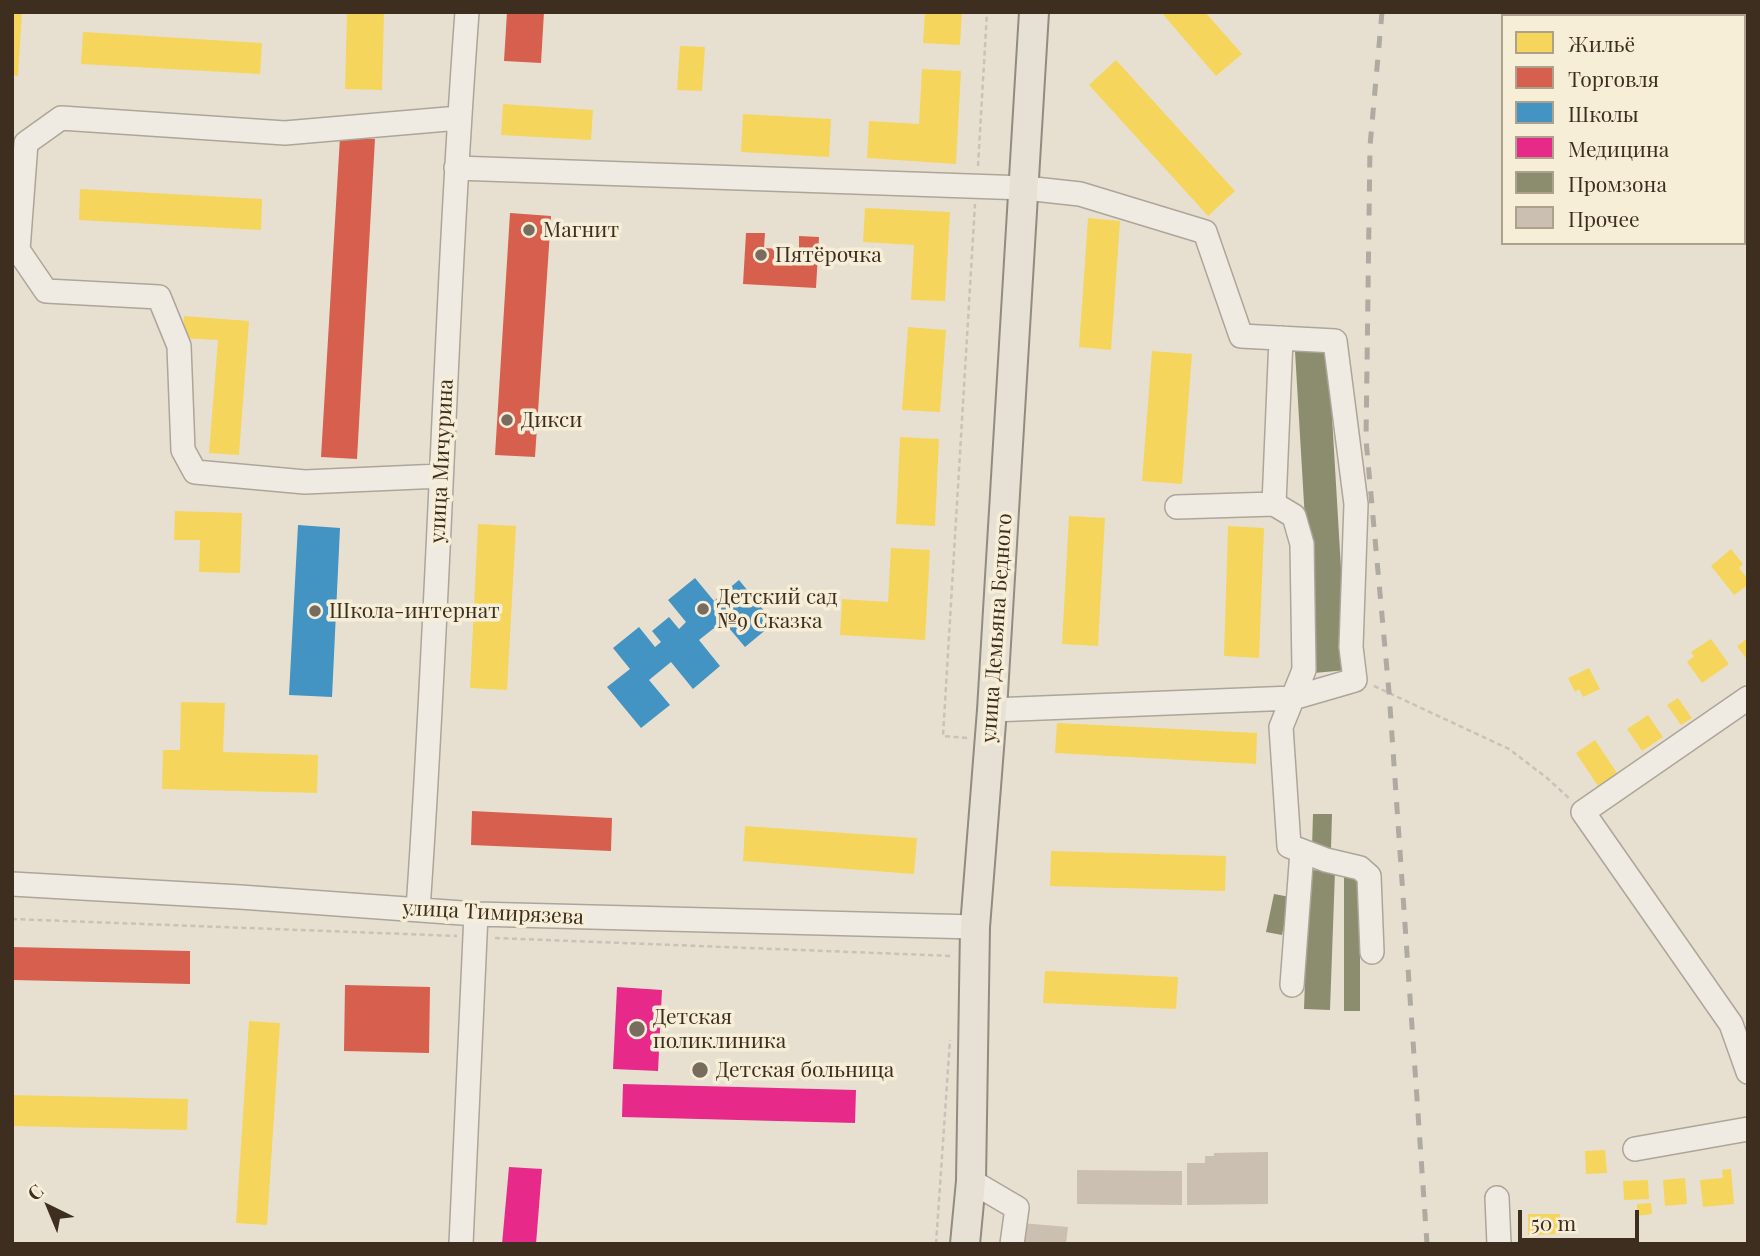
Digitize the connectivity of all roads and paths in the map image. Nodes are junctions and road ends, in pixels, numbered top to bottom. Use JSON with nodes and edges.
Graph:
{"nodes":[{"id":1,"x":467,"y":12,"type":"edge"},
{"id":2,"x":987,"y":12,"type":"edge"},
{"id":3,"x":1034,"y":12,"type":"edge"},
{"id":4,"x":459,"y":118,"type":"junction"},
{"id":5,"x":456,"y":168,"type":"junction"},
{"id":6,"x":976,"y":186,"type":"junction"},
{"id":7,"x":1024,"y":188,"type":"junction"},
{"id":8,"x":1282,"y":338,"type":"junction"},
{"id":9,"x":441,"y":476,"type":"junction"},
{"id":10,"x":1274,"y":504,"type":"junction"},
{"id":11,"x":1177,"y":508,"type":"dead end"},
{"id":12,"x":1354,"y":680,"type":"junction"},
{"id":13,"x":1293,"y":698,"type":"junction"},
{"id":14,"x":1748,"y":698,"type":"edge"},
{"id":15,"x":992,"y":710,"type":"junction"},
{"id":16,"x":968,"y":738,"type":"dead end"},
{"id":17,"x":1583,"y":812,"type":"junction"},
{"id":18,"x":1302,"y":850,"type":"junction"},
{"id":19,"x":12,"y":884,"type":"edge"},
{"id":20,"x":418,"y":909,"type":"junction"},
{"id":21,"x":476,"y":914,"type":"junction"},
{"id":22,"x":966,"y":927,"type":"junction"},
{"id":23,"x":1372,"y":952,"type":"dead end"},
{"id":24,"x":955,"y":956,"type":"dead end"},
{"id":25,"x":1292,"y":985,"type":"dead end"},
{"id":26,"x":950,"y":1038,"type":"dead end"},
{"id":27,"x":1748,"y":1072,"type":"edge"},
{"id":28,"x":1748,"y":1129,"type":"edge"},
{"id":29,"x":1635,"y":1149,"type":"dead end"},
{"id":30,"x":971,"y":1181,"type":"junction"},
{"id":31,"x":1497,"y":1198,"type":"dead end"},
{"id":32,"x":461,"y":1244,"type":"edge"},
{"id":33,"x":936,"y":1244,"type":"edge"},
{"id":34,"x":965,"y":1244,"type":"edge"},
{"id":35,"x":1012,"y":1244,"type":"edge"},
{"id":36,"x":1499,"y":1244,"type":"edge"}],
"edges":[{"from":1,"to":4,"type":"street","name":"улица Мичурина"},
{"from":2,"to":6,"type":"path"},
{"from":3,"to":7,"type":"main road","name":"улица Демьяна Бедного"},
{"from":4,"to":5,"type":"street","name":"улица Мичурина"},
{"from":4,"to":9,"type":"street"},
{"from":5,"to":6,"type":"street"},
{"from":5,"to":9,"type":"street","name":"улица Мичурина"},
{"from":6,"to":7,"type":"street"},
{"from":6,"to":16,"type":"path"},
{"from":7,"to":8,"type":"street"},
{"from":7,"to":15,"type":"main road","name":"улица Демьяна Бедного"},
{"from":8,"to":10,"type":"street"},
{"from":8,"to":12,"type":"street"},
{"from":9,"to":20,"type":"street","name":"улица Мичурина"},
{"from":10,"to":11,"type":"street"},
{"from":10,"to":13,"type":"street"},
{"from":12,"to":13,"type":"street"},
{"from":12,"to":17,"type":"path"},
{"from":13,"to":15,"type":"street"},
{"from":13,"to":18,"type":"street"},
{"from":14,"to":17,"type":"street"},
{"from":15,"to":22,"type":"main road","name":"улица Демьяна Бедного"},
{"from":17,"to":27,"type":"street"},
{"from":18,"to":23,"type":"street"},
{"from":18,"to":25,"type":"street"},
{"from":19,"to":20,"type":"street","name":"улица Тимирязева"},
{"from":20,"to":21,"type":"street","name":"улица Тимирязева"},
{"from":21,"to":22,"type":"street","name":"улица Тимирязева"},
{"from":21,"to":32,"type":"street"},
{"from":22,"to":24,"type":"path"},
{"from":22,"to":30,"type":"main road","name":"улица Демьяна Бедного"},
{"from":26,"to":33,"type":"path"},
{"from":28,"to":29,"type":"street"},
{"from":30,"to":34,"type":"main road","name":"улица Демьяна Бедного"},
{"from":30,"to":35,"type":"street"},
{"from":31,"to":36,"type":"street"}]}
